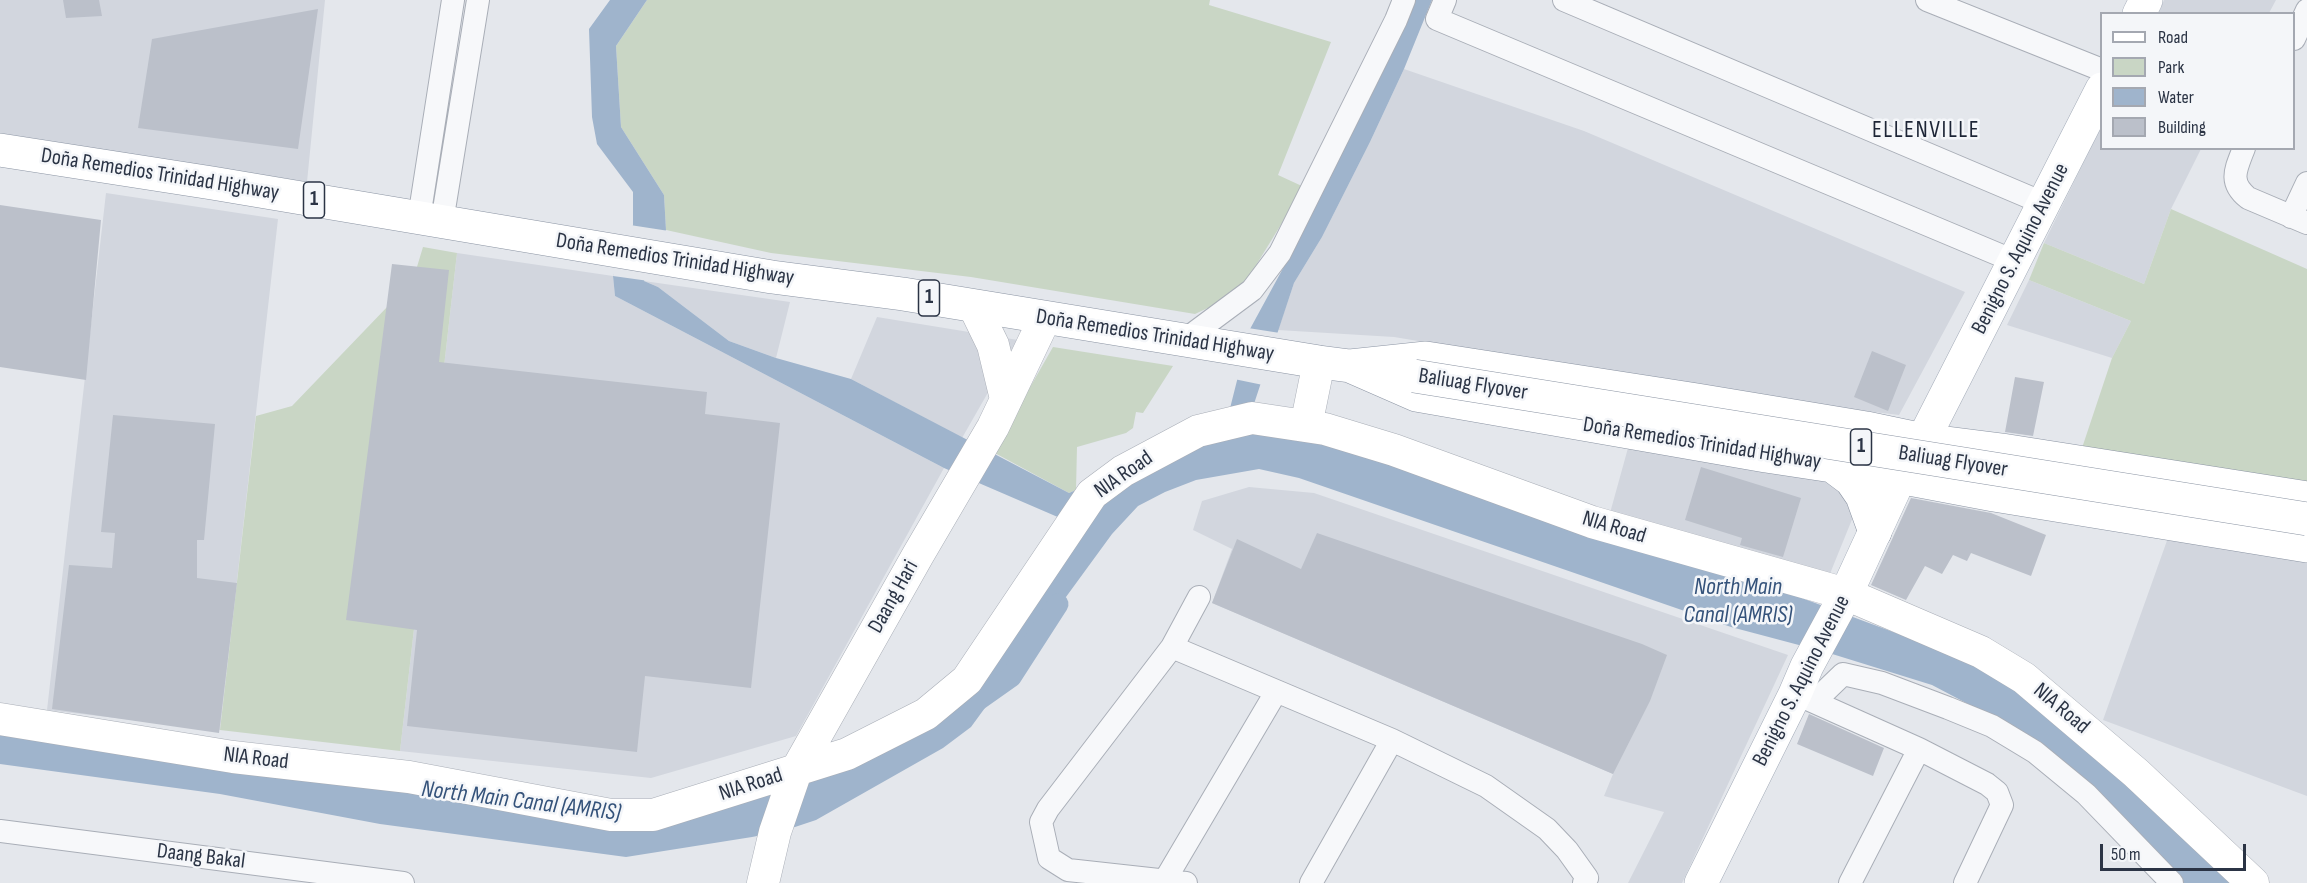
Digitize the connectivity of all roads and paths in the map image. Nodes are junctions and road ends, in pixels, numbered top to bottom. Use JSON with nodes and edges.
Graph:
{"nodes":[{"id":1,"x":453,"y":0,"type":"edge"},
{"id":2,"x":478,"y":0,"type":"edge"},
{"id":3,"x":1404,"y":0,"type":"edge"},
{"id":4,"x":1445,"y":0,"type":"edge"},
{"id":5,"x":1564,"y":0,"type":"edge"},
{"id":6,"x":1927,"y":0,"type":"edge"},
{"id":7,"x":2307,"y":10,"type":"edge"},
{"id":8,"x":2295,"y":37,"type":"edge"},
{"id":9,"x":2100,"y":69,"type":"edge"},
{"id":10,"x":2100,"y":93,"type":"edge"},
{"id":11,"x":0,"y":150,"type":"edge"},
{"id":12,"x":2243,"y":150,"type":"edge"},
{"id":13,"x":2307,"y":183,"type":"edge"},
{"id":14,"x":2043,"y":203,"type":"junction"},
{"id":15,"x":431,"y":220,"type":"junction"},
{"id":16,"x":2299,"y":220,"type":"edge"},
{"id":17,"x":2014,"y":261,"type":"junction"},
{"id":18,"x":974,"y":306,"type":"junction"},
{"id":19,"x":1044,"y":318,"type":"junction"},
{"id":20,"x":1186,"y":339,"type":"junction"},
{"id":21,"x":1335,"y":364,"type":"junction"},
{"id":22,"x":1006,"y":399,"type":"junction"},
{"id":23,"x":1306,"y":426,"type":"junction"},
{"id":24,"x":1923,"y":440,"type":"junction"},
{"id":25,"x":1831,"y":465,"type":"junction"},
{"id":26,"x":1900,"y":477,"type":"junction"},
{"id":27,"x":2307,"y":498,"type":"edge"},
{"id":28,"x":2307,"y":519,"type":"edge"},
{"id":29,"x":1875,"y":532,"type":"junction"},
{"id":30,"x":2307,"y":546,"type":"edge"},
{"id":31,"x":1199,"y":597,"type":"dead end"},
{"id":32,"x":1842,"y":601,"type":"junction"},
{"id":33,"x":1172,"y":647,"type":"junction"},
{"id":34,"x":1806,"y":687,"type":"junction"},
{"id":35,"x":1276,"y":692,"type":"junction"},
{"id":36,"x":0,"y":719,"type":"edge"},
{"id":37,"x":1392,"y":740,"type":"junction"},
{"id":38,"x":1919,"y":749,"type":"junction"},
{"id":39,"x":791,"y":784,"type":"junction"},
{"id":40,"x":0,"y":831,"type":"edge"},
{"id":41,"x":1176,"y":881,"type":"edge"},
{"id":42,"x":403,"y":883,"type":"edge"},
{"id":43,"x":763,"y":883,"type":"edge"},
{"id":44,"x":1311,"y":883,"type":"edge"},
{"id":45,"x":1584,"y":883,"type":"edge"},
{"id":46,"x":1701,"y":883,"type":"edge"},
{"id":47,"x":1850,"y":883,"type":"edge"},
{"id":48,"x":1965,"y":883,"type":"edge"},
{"id":49,"x":2172,"y":883,"type":"edge"},
{"id":50,"x":2253,"y":883,"type":"edge"}],
"edges":[{"from":1,"to":15,"type":"street"},
{"from":2,"to":15,"type":"street"},
{"from":3,"to":20,"type":"street"},
{"from":4,"to":17,"type":"street"},
{"from":5,"to":14,"type":"street"},
{"from":6,"to":9,"type":"street"},
{"from":7,"to":8,"type":"street"},
{"from":10,"to":14,"type":"main road","name":"Benigno S. Aquino Avenue"},
{"from":11,"to":15,"type":"main road","name":"Doña Remedios Trinidad Highway","number":"1"},
{"from":12,"to":16,"type":"street"},
{"from":13,"to":16,"type":"street"},
{"from":14,"to":17,"type":"main road","name":"Benigno S. Aquino Avenue"},
{"from":15,"to":18,"type":"main road","name":"Doña Remedios Trinidad Highway","number":"1"},
{"from":17,"to":24,"type":"main road","name":"Benigno S. Aquino Avenue"},
{"from":18,"to":19,"type":"main road","name":"Doña Remedios Trinidad Highway","number":"1"},
{"from":18,"to":22,"type":"street"},
{"from":19,"to":20,"type":"main road","name":"Doña Remedios Trinidad Highway","number":"1"},
{"from":19,"to":22,"type":"street","name":"Daang Hari"},
{"from":20,"to":21,"type":"main road","name":"Doña Remedios Trinidad Highway","number":"1"},
{"from":21,"to":23,"type":"street"},
{"from":21,"to":24,"type":"main road","name":"Doña Remedios Trinidad Highway","number":"1"},
{"from":21,"to":25,"type":"main road","name":"Doña Remedios Trinidad Highway","number":"1"},
{"from":21,"to":28,"type":"main road","name":"Baliuag Flyover","number":"1","bridge":true},
{"from":22,"to":39,"type":"street","name":"Daang Hari"},
{"from":23,"to":32,"type":"street","name":"NIA Road"},
{"from":23,"to":39,"type":"street","name":"NIA Road"},
{"from":24,"to":27,"type":"main road","name":"Doña Remedios Trinidad Highway","number":"1"},
{"from":25,"to":26,"type":"main road","name":"Doña Remedios Trinidad Highway","number":"1"},
{"from":25,"to":29,"type":"main road"},
{"from":26,"to":29,"type":"main road","name":"Benigno S. Aquino Avenue"},
{"from":26,"to":30,"type":"main road","name":"Doña Remedios Trinidad Highway","number":"1"},
{"from":29,"to":32,"type":"main road","name":"Benigno S. Aquino Avenue"},
{"from":31,"to":33,"type":"street"},
{"from":32,"to":34,"type":"main road","name":"Benigno S. Aquino Avenue"},
{"from":32,"to":50,"type":"street","name":"NIA Road"},
{"from":33,"to":35,"type":"street"},
{"from":33,"to":41,"type":"street"},
{"from":34,"to":38,"type":"street"},
{"from":34,"to":46,"type":"main road","name":"Benigno S. Aquino Avenue"},
{"from":34,"to":49,"type":"street"},
{"from":35,"to":37,"type":"street"},
{"from":35,"to":41,"type":"street"},
{"from":36,"to":39,"type":"street","name":"NIA Road"},
{"from":37,"to":44,"type":"street"},
{"from":37,"to":45,"type":"street"},
{"from":38,"to":47,"type":"street"},
{"from":38,"to":48,"type":"street"},
{"from":39,"to":43,"type":"street","name":"Daang Hari"},
{"from":40,"to":42,"type":"street","name":"Daang Bakal"}]}
